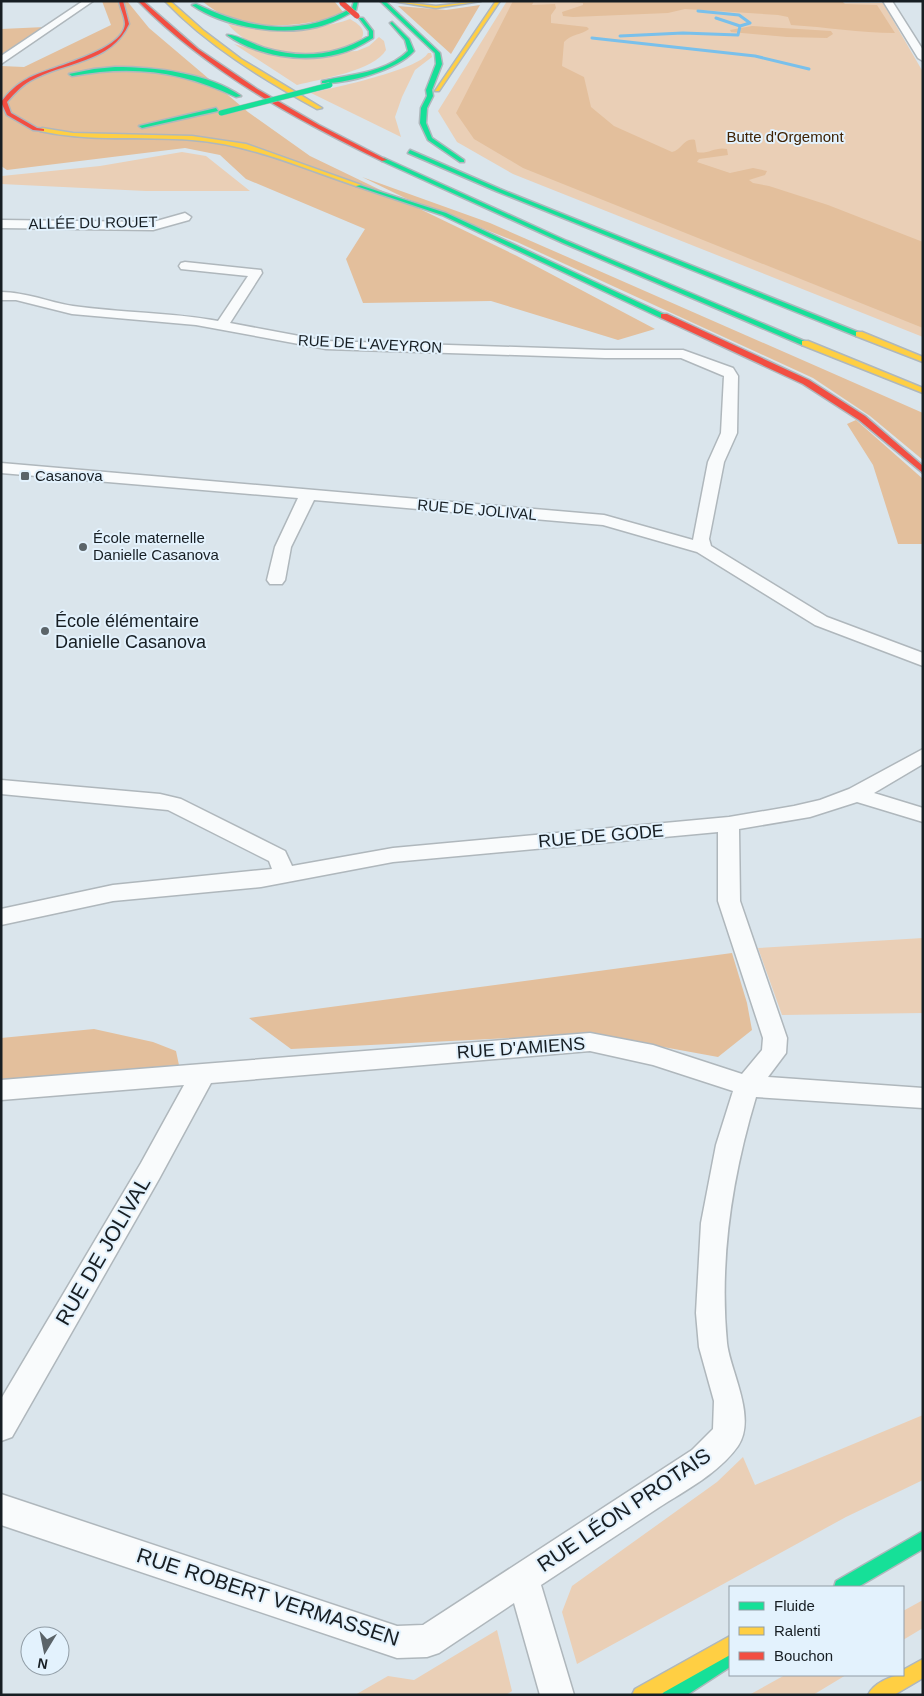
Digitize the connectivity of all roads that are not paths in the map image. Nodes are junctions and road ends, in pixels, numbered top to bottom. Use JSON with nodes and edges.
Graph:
{"nodes":[{"id":1,"x":89,"y":1,"type":"edge"},
{"id":2,"x":120,"y":1,"type":"edge"},
{"id":3,"x":140,"y":1,"type":"edge"},
{"id":4,"x":167,"y":1,"type":"edge"},
{"id":5,"x":356,"y":1,"type":"edge"},
{"id":6,"x":369,"y":1,"type":"edge"},
{"id":7,"x":382,"y":1,"type":"edge"},
{"id":8,"x":394,"y":1,"type":"edge"},
{"id":9,"x":479,"y":1,"type":"edge"},
{"id":10,"x":498,"y":1,"type":"edge"},
{"id":11,"x":887,"y":1,"type":"edge"},
{"id":12,"x":341,"y":2,"type":"edge"},
{"id":13,"x":191,"y":3,"type":"edge"},
{"id":14,"x":359,"y":17,"type":"junction"},
{"id":15,"x":404,"y":23,"type":"junction"},
{"id":16,"x":382,"y":32,"type":"dead end"},
{"id":17,"x":908,"y":35,"type":"junction"},
{"id":18,"x":923,"y":35,"type":"edge"},
{"id":19,"x":389,"y":54,"type":"dead end"},
{"id":20,"x":923,"y":58,"type":"edge"},
{"id":21,"x":1,"y":61,"type":"edge"},
{"id":22,"x":345,"y":77,"type":"junction"},
{"id":23,"x":327,"y":84,"type":"junction"},
{"id":24,"x":430,"y":96,"type":"junction"},
{"id":25,"x":20,"y":111,"type":"junction"},
{"id":26,"x":332,"y":114,"type":"dead end"},
{"id":27,"x":269,"y":116,"type":"dead end"},
{"id":28,"x":399,"y":147,"type":"dead end"},
{"id":29,"x":428,"y":196,"type":"dead end"},
{"id":30,"x":551,"y":210,"type":"junction"},
{"id":31,"x":185,"y":217,"type":"dead end"},
{"id":32,"x":1,"y":224,"type":"edge"},
{"id":33,"x":578,"y":248,"type":"junction"},
{"id":34,"x":185,"y":266,"type":"dead end"},
{"id":35,"x":1,"y":296,"type":"edge"},
{"id":36,"x":222,"y":326,"type":"junction"},
{"id":37,"x":923,"y":360,"type":"edge"},
{"id":38,"x":908,"y":384,"type":"junction"},
{"id":39,"x":923,"y":391,"type":"edge"},
{"id":40,"x":923,"y":404,"type":"edge"},
{"id":41,"x":1,"y":468,"type":"edge"},
{"id":42,"x":923,"y":471,"type":"edge"},
{"id":43,"x":308,"y":495,"type":"junction"},
{"id":44,"x":702,"y":548,"type":"junction"},
{"id":45,"x":276,"y":580,"type":"dead end"},
{"id":46,"x":923,"y":660,"type":"edge"},
{"id":47,"x":923,"y":755,"type":"edge"},
{"id":48,"x":1,"y":787,"type":"edge"},
{"id":49,"x":857,"y":794,"type":"junction"},
{"id":50,"x":923,"y":815,"type":"edge"},
{"id":51,"x":729,"y":824,"type":"junction"},
{"id":52,"x":277,"y":876,"type":"junction"},
{"id":53,"x":1,"y":917,"type":"edge"},
{"id":54,"x":203,"y":1074,"type":"junction"},
{"id":55,"x":747,"y":1086,"type":"junction"},
{"id":56,"x":1,"y":1090,"type":"edge"},
{"id":57,"x":923,"y":1098,"type":"edge"},
{"id":58,"x":1,"y":1427,"type":"edge"},
{"id":59,"x":1,"y":1509,"type":"edge"},
{"id":60,"x":923,"y":1539,"type":"edge"},
{"id":61,"x":902,"y":1549,"type":"junction"},
{"id":62,"x":836,"y":1586,"type":"edge"},
{"id":63,"x":844,"y":1586,"type":"edge"},
{"id":64,"x":528,"y":1592,"type":"junction"},
{"id":65,"x":729,"y":1646,"type":"edge"},
{"id":66,"x":729,"y":1658,"type":"edge"},
{"id":67,"x":923,"y":1668,"type":"edge"},
{"id":68,"x":923,"y":1672,"type":"edge"},
{"id":69,"x":558,"y":1695,"type":"edge"},
{"id":70,"x":640,"y":1695,"type":"edge"},
{"id":71,"x":671,"y":1695,"type":"edge"},
{"id":72,"x":876,"y":1695,"type":"edge"},
{"id":73,"x":891,"y":1695,"type":"edge"}],
"edges":[{"from":1,"to":21,"type":"street"},
{"from":2,"to":25,"type":"main road"},
{"from":3,"to":33,"type":"main road"},
{"from":4,"to":26,"type":"main road"},
{"from":5,"to":13,"type":"main road"},
{"from":6,"to":22,"type":"main road"},
{"from":7,"to":15,"type":"main road"},
{"from":8,"to":9,"type":"main road"},
{"from":10,"to":24,"type":"main road"},
{"from":11,"to":17,"type":"street"},
{"from":12,"to":14,"type":"main road","bridge":true},
{"from":13,"to":14,"type":"main road"},
{"from":14,"to":16,"type":"main road"},
{"from":15,"to":23,"type":"main road"},
{"from":15,"to":24,"type":"main road"},
{"from":17,"to":18,"type":"street"},
{"from":17,"to":20,"type":"street"},
{"from":19,"to":22,"type":"main road"},
{"from":22,"to":23,"type":"main road"},
{"from":23,"to":25,"type":"main road"},
{"from":24,"to":30,"type":"main road"},
{"from":25,"to":27,"type":"main road"},
{"from":25,"to":42,"type":"main road"},
{"from":28,"to":30,"type":"main road"},
{"from":29,"to":33,"type":"main road"},
{"from":30,"to":37,"type":"main road"},
{"from":31,"to":32,"type":"street","name":"ALLÉE DU ROUET"},
{"from":33,"to":38,"type":"main road"},
{"from":34,"to":36,"type":"street"},
{"from":35,"to":36,"type":"street","name":"RUE DE L'AVEYRON"},
{"from":36,"to":44,"type":"street","name":"RUE DE L'AVEYRON"},
{"from":38,"to":39,"type":"main road"},
{"from":38,"to":40,"type":"main road"},
{"from":41,"to":43,"type":"street","name":"RUE DE JOLIVAL"},
{"from":43,"to":44,"type":"street","name":"RUE DE JOLIVAL"},
{"from":43,"to":45,"type":"street"},
{"from":44,"to":46,"type":"street","name":"RUE DE JOLIVAL"},
{"from":47,"to":49,"type":"street","name":"RUE DE GODE"},
{"from":48,"to":52,"type":"street"},
{"from":49,"to":50,"type":"street"},
{"from":49,"to":51,"type":"street","name":"RUE DE GODE"},
{"from":51,"to":52,"type":"street","name":"RUE DE GODE"},
{"from":51,"to":55,"type":"street"},
{"from":52,"to":53,"type":"street","name":"RUE DE GODE"},
{"from":54,"to":55,"type":"street","name":"RUE D'AMIENS"},
{"from":54,"to":56,"type":"street","name":"RUE D'AMIENS"},
{"from":54,"to":58,"type":"street","name":"RUE DE JOLIVAL"},
{"from":55,"to":57,"type":"street","name":"RUE D'AMIENS"},
{"from":55,"to":64,"type":"street","name":"RUE LÉON PROTAIS"},
{"from":59,"to":64,"type":"street","name":"RUE ROBERT VERMASSEN"},
{"from":60,"to":61,"type":"main road"},
{"from":61,"to":62,"type":"main road"},
{"from":61,"to":63,"type":"main road"},
{"from":64,"to":69,"type":"street"},
{"from":65,"to":70,"type":"main road"},
{"from":66,"to":71,"type":"main road"},
{"from":67,"to":72,"type":"main road"},
{"from":68,"to":73,"type":"main road"}]}
